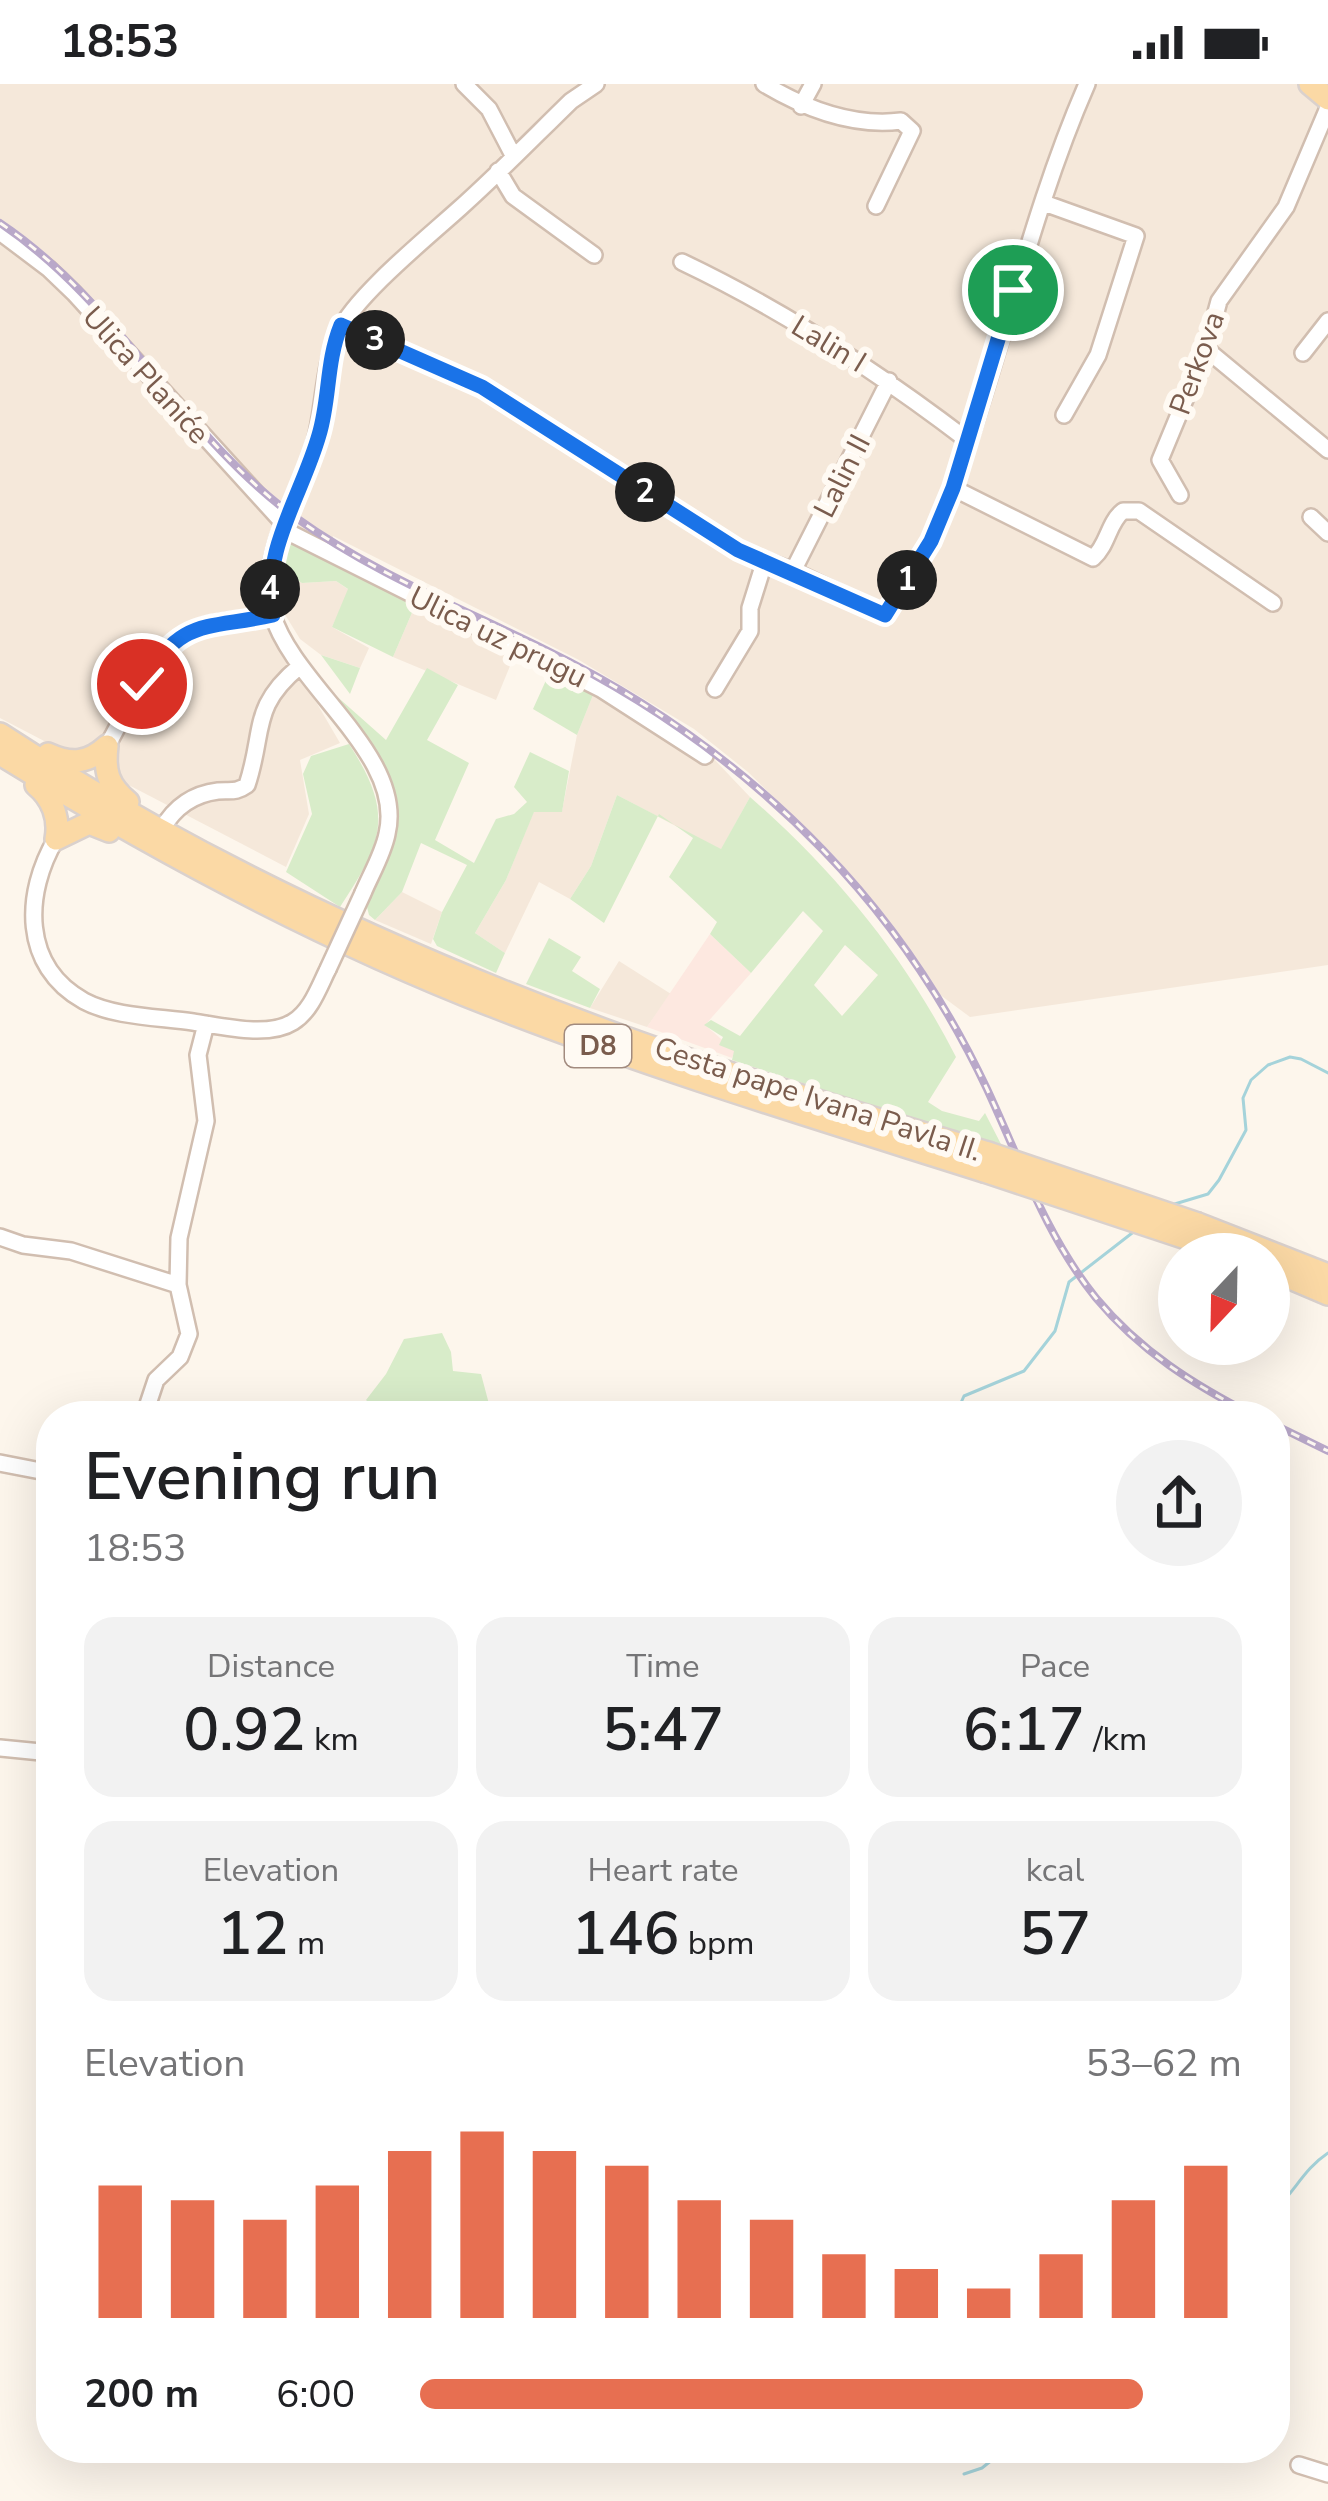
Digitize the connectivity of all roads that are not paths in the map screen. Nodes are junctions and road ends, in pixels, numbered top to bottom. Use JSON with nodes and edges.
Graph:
{"nodes":[{"id":1,"x":464,"y":84,"type":"edge"},
{"id":2,"x":596,"y":84,"type":"edge"},
{"id":3,"x":764,"y":84,"type":"edge"},
{"id":4,"x":813,"y":84,"type":"edge"},
{"id":5,"x":1087,"y":84,"type":"edge"},
{"id":6,"x":1310,"y":84,"type":"edge"},
{"id":7,"x":1328,"y":99,"type":"edge"},
{"id":8,"x":801,"y":106,"type":"junction"},
{"id":9,"x":1328,"y":108,"type":"edge"},
{"id":10,"x":514,"y":157,"type":"junction"},
{"id":11,"x":498,"y":171,"type":"junction"},
{"id":12,"x":1044,"y":203,"type":"junction"},
{"id":13,"x":876,"y":206,"type":"dead end"},
{"id":14,"x":0,"y":232,"type":"edge"},
{"id":15,"x":595,"y":255,"type":"dead end"},
{"id":16,"x":682,"y":262,"type":"dead end"},
{"id":17,"x":1328,"y":321,"type":"edge"},
{"id":18,"x":341,"y":325,"type":"junction"},
{"id":19,"x":1206,"y":349,"type":"junction"},
{"id":20,"x":1304,"y":353,"type":"dead end"},
{"id":21,"x":890,"y":380,"type":"junction"},
{"id":22,"x":1064,"y":415,"type":"dead end"},
{"id":23,"x":967,"y":440,"type":"junction"},
{"id":24,"x":1328,"y":450,"type":"edge"},
{"id":25,"x":953,"y":488,"type":"junction"},
{"id":26,"x":1180,"y":495,"type":"dead end"},
{"id":27,"x":1311,"y":517,"type":"dead end"},
{"id":28,"x":284,"y":528,"type":"junction"},
{"id":29,"x":1328,"y":533,"type":"edge"},
{"id":30,"x":765,"y":560,"type":"junction"},
{"id":31,"x":793,"y":571,"type":"junction"},
{"id":32,"x":1273,"y":603,"type":"dead end"},
{"id":33,"x":273,"y":615,"type":"junction"},
{"id":34,"x":300,"y":666,"type":"junction"},
{"id":35,"x":715,"y":689,"type":"dead end"},
{"id":36,"x":0,"y":734,"type":"edge"},
{"id":37,"x":107,"y":746,"type":"junction"},
{"id":38,"x":13,"y":756,"type":"edge"},
{"id":39,"x":705,"y":756,"type":"dead end"},
{"id":40,"x":148,"y":828,"type":"junction"},
{"id":41,"x":56,"y":839,"type":"junction"},
{"id":42,"x":206,"y":1024,"type":"junction"},
{"id":43,"x":1198,"y":1233,"type":"edge"},
{"id":44,"x":0,"y":1237,"type":"edge"},
{"id":45,"x":1290,"y":1263,"type":"edge"},
{"id":46,"x":1328,"y":1275,"type":"edge"},
{"id":47,"x":1290,"y":1278,"type":"edge"},
{"id":48,"x":178,"y":1285,"type":"junction"},
{"id":49,"x":1328,"y":1294,"type":"edge"},
{"id":50,"x":149,"y":1401,"type":"edge"},
{"id":51,"x":0,"y":1463,"type":"edge"},
{"id":52,"x":36,"y":1470,"type":"edge"},
{"id":53,"x":0,"y":1748,"type":"edge"},
{"id":54,"x":36,"y":1752,"type":"edge"},
{"id":55,"x":1299,"y":2465,"type":"dead end"},
{"id":56,"x":1328,"y":2474,"type":"edge"}],
"edges":[{"from":1,"to":10,"type":"street"},
{"from":2,"to":10,"type":"street"},
{"from":3,"to":8,"type":"street"},
{"from":4,"to":8,"type":"street"},
{"from":5,"to":12,"type":"street"},
{"from":6,"to":7,"type":"main road"},
{"from":8,"to":13,"type":"street"},
{"from":9,"to":19,"type":"street","name":"Perkova"},
{"from":10,"to":11,"type":"street"},
{"from":11,"to":15,"type":"street"},
{"from":11,"to":18,"type":"street"},
{"from":12,"to":22,"type":"street"},
{"from":12,"to":23,"type":"street"},
{"from":14,"to":28,"type":"street","name":"Ulica Planiće"},
{"from":16,"to":21,"type":"street","name":"Lalin I"},
{"from":17,"to":20,"type":"street"},
{"from":18,"to":28,"type":"street"},
{"from":18,"to":30,"type":"street"},
{"from":19,"to":24,"type":"street"},
{"from":19,"to":26,"type":"street","name":"Perkova"},
{"from":21,"to":23,"type":"street","name":"Lalin I"},
{"from":21,"to":31,"type":"street","name":"Lalin II"},
{"from":23,"to":25,"type":"street"},
{"from":25,"to":31,"type":"street"},
{"from":25,"to":32,"type":"street"},
{"from":27,"to":29,"type":"street"},
{"from":28,"to":33,"type":"street"},
{"from":28,"to":39,"type":"street","name":"Ulica uz prugu"},
{"from":30,"to":31,"type":"street"},
{"from":30,"to":35,"type":"street"},
{"from":33,"to":34,"type":"street"},
{"from":33,"to":37,"type":"street"},
{"from":34,"to":40,"type":"street"},
{"from":34,"to":42,"type":"street","bridge":true},
{"from":36,"to":38,"type":"main road","name":"Cesta pape Ivana Pavla II.","number":"D8"},
{"from":37,"to":38,"type":"main road"},
{"from":37,"to":40,"type":"main road"},
{"from":38,"to":40,"type":"main road","name":"Cesta pape Ivana Pavla II.","number":"D8"},
{"from":38,"to":41,"type":"main road"},
{"from":40,"to":41,"type":"main road"},
{"from":40,"to":43,"type":"main road","name":"Cesta pape Ivana Pavla II.","number":"D8","bridge":true},
{"from":41,"to":42,"type":"street"},
{"from":42,"to":48,"type":"street"},
{"from":44,"to":48,"type":"street"},
{"from":45,"to":46,"type":"main road","name":"Cesta pape Ivana Pavla II.","number":"D8"},
{"from":47,"to":49,"type":"main road"},
{"from":48,"to":50,"type":"street"},
{"from":51,"to":52,"type":"street"},
{"from":53,"to":54,"type":"street"},
{"from":55,"to":56,"type":"street"}]}
